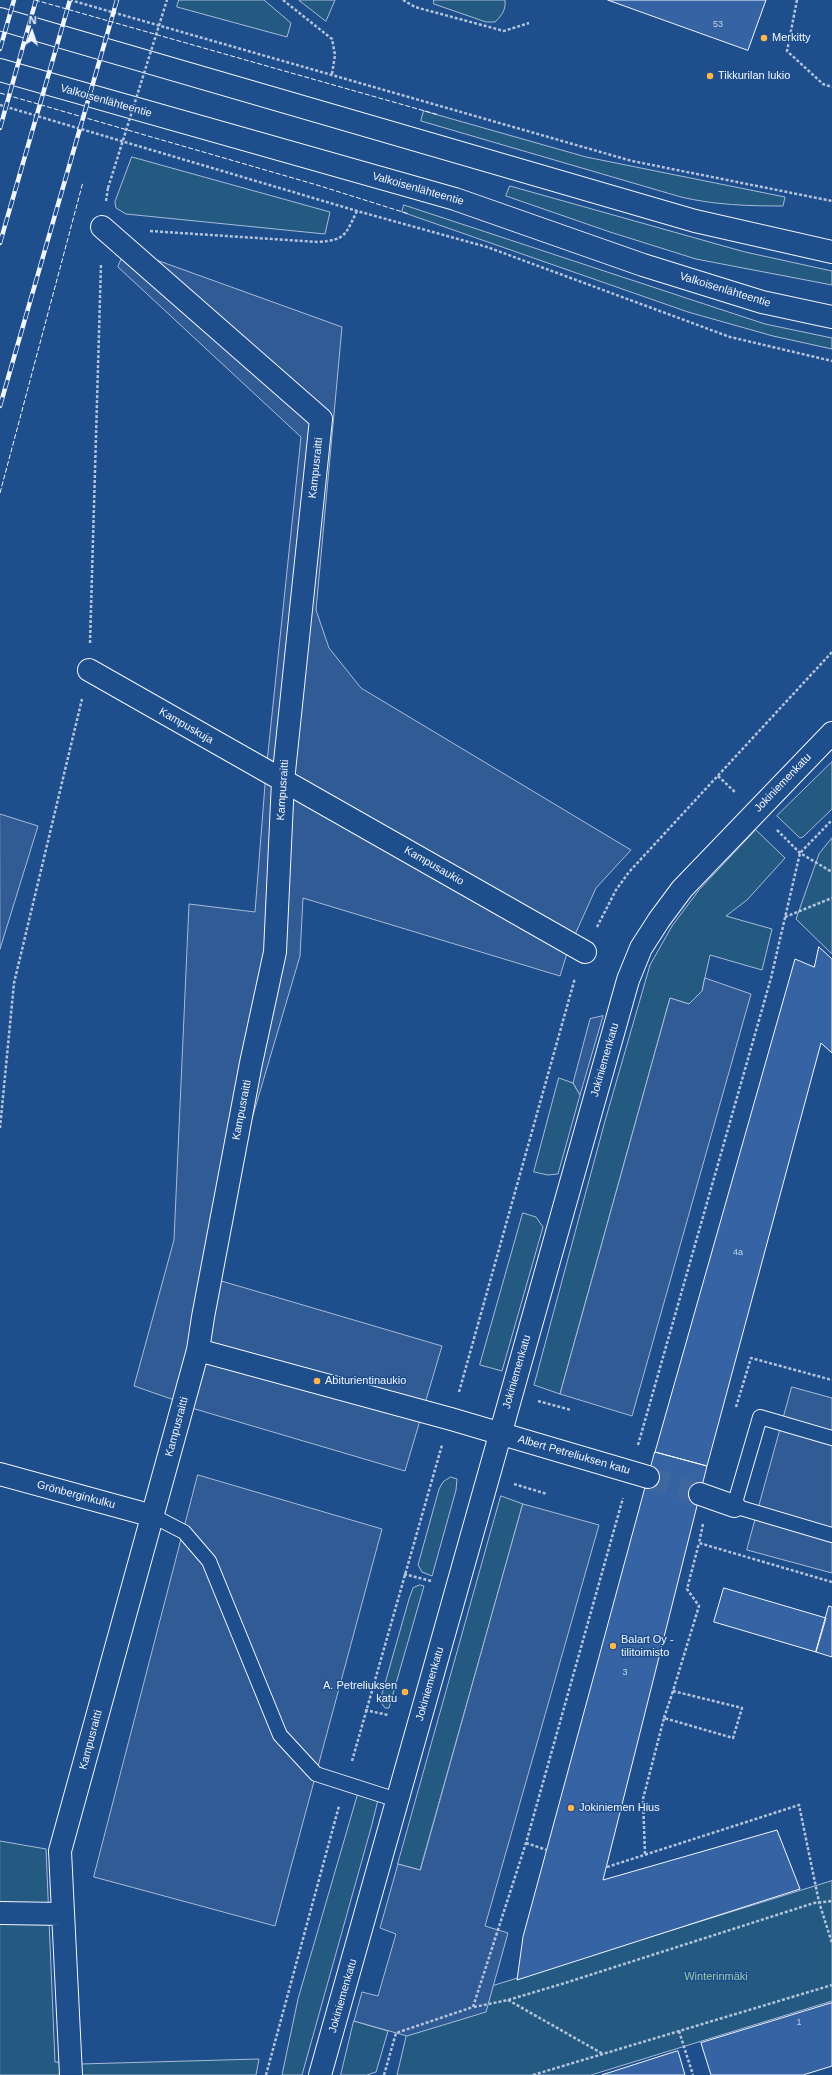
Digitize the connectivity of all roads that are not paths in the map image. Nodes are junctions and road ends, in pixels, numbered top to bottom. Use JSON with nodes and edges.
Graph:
{"nodes":[{"id":1,"x":0,"y":20,"type":"edge"},
{"id":2,"x":0,"y":70,"type":"edge"},
{"id":3,"x":102,"y":227,"type":"road end"},
{"id":4,"x":832,"y":252,"type":"edge"},
{"id":5,"x":832,"y":318,"type":"edge"},
{"id":6,"x":89,"y":670,"type":"dead end"},
{"id":7,"x":832,"y":733,"type":"edge"},
{"id":8,"x":283,"y":782,"type":"junction"},
{"id":9,"x":585,"y":952,"type":"dead end"},
{"id":10,"x":198,"y":1350,"type":"junction"},
{"id":11,"x":499,"y":1434,"type":"junction"},
{"id":12,"x":832,"y":1438,"type":"edge"},
{"id":13,"x":0,"y":1474,"type":"edge"},
{"id":14,"x":639,"y":1474,"type":"tunnel mouth"},
{"id":15,"x":700,"y":1494,"type":"tunnel mouth"},
{"id":16,"x":734,"y":1506,"type":"junction"},
{"id":17,"x":152,"y":1516,"type":"junction"},
{"id":18,"x":832,"y":1534,"type":"edge"},
{"id":19,"x":397,"y":1800,"type":"junction"},
{"id":20,"x":0,"y":1913,"type":"edge"},
{"id":21,"x":63,"y":1914,"type":"junction"},
{"id":22,"x":72,"y":2075,"type":"edge"},
{"id":23,"x":320,"y":2075,"type":"edge"}],
"edges":[{"from":1,"to":4,"type":"street"},
{"from":2,"to":5,"type":"street","name":"Valkoisenlähteentie"},
{"from":3,"to":8,"type":"street","name":"Kampusraitti"},
{"from":6,"to":8,"type":"street","name":"Kampuskuja"},
{"from":7,"to":11,"type":"street","name":"Jokiniemenkatu"},
{"from":8,"to":9,"type":"street","name":"Kampusaukio"},
{"from":8,"to":10,"type":"street","name":"Kampusraitti"},
{"from":10,"to":11,"type":"street"},
{"from":10,"to":17,"type":"street","name":"Kampusraitti"},
{"from":11,"to":14,"type":"street","name":"Albert Petreliuksen katu"},
{"from":11,"to":19,"type":"street","name":"Jokiniemenkatu"},
{"from":12,"to":16,"type":"lane"},
{"from":13,"to":17,"type":"street","name":"Grönberginkulku"},
{"from":15,"to":16,"type":"street"},
{"from":16,"to":18,"type":"lane"},
{"from":17,"to":19,"type":"lane"},
{"from":17,"to":21,"type":"street","name":"Kampusraitti"},
{"from":19,"to":23,"type":"street","name":"Jokiniemenkatu"},
{"from":20,"to":21,"type":"street"},
{"from":21,"to":22,"type":"street","name":"Kampusraitti"}]}
